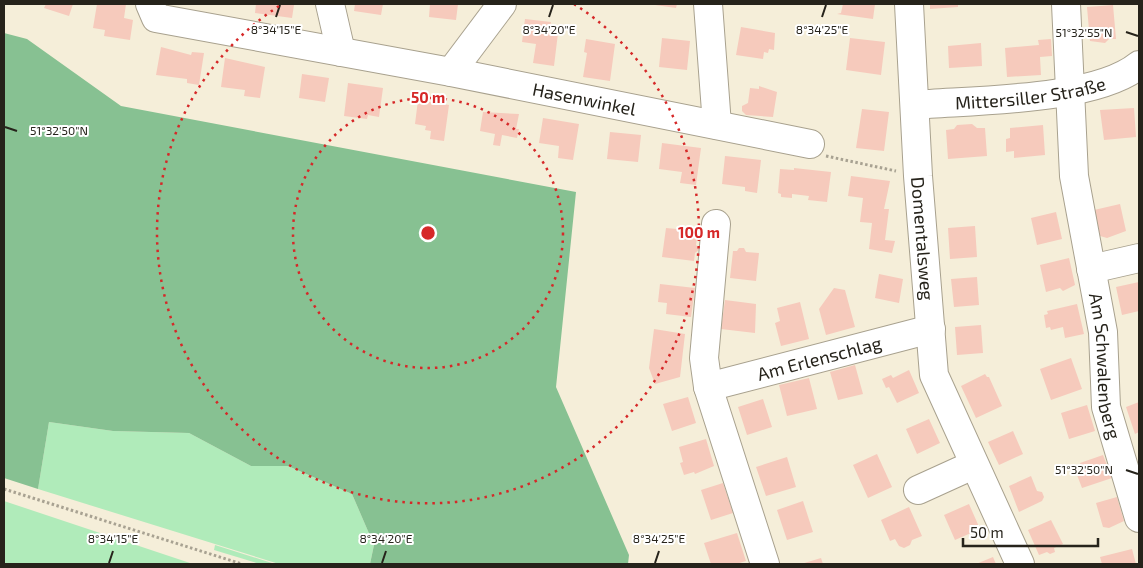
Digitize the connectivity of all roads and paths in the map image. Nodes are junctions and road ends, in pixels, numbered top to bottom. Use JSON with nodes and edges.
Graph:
{"nodes":[{"id":1,"x":150,"y":4,"type":"edge"},
{"id":2,"x":330,"y":4,"type":"edge"},
{"id":3,"x":502,"y":4,"type":"edge"},
{"id":4,"x":708,"y":4,"type":"edge"},
{"id":5,"x":909,"y":4,"type":"edge"},
{"id":6,"x":1066,"y":4,"type":"edge"},
{"id":7,"x":341,"y":52,"type":"junction"},
{"id":8,"x":1139,"y":65,"type":"edge"},
{"id":9,"x":451,"y":72,"type":"junction"},
{"id":10,"x":1071,"y":92,"type":"junction"},
{"id":11,"x":916,"y":105,"type":"junction"},
{"id":12,"x":717,"y":125,"type":"junction"},
{"id":13,"x":810,"y":144,"type":"joint"},
{"id":14,"x":918,"y":176,"type":"junction"},
{"id":15,"x":716,"y":224,"type":"dead end"},
{"id":16,"x":1139,"y":258,"type":"edge"},
{"id":17,"x":1091,"y":269,"type":"junction"},
{"id":18,"x":931,"y":330,"type":"junction"},
{"id":19,"x":708,"y":387,"type":"junction"},
{"id":20,"x":973,"y":465,"type":"junction"},
{"id":21,"x":4,"y":489,"type":"edge"},
{"id":22,"x":918,"y":490,"type":"dead end"},
{"id":23,"x":1139,"y":518,"type":"edge"},
{"id":24,"x":242,"y":564,"type":"edge"},
{"id":25,"x":765,"y":564,"type":"edge"},
{"id":26,"x":1020,"y":564,"type":"edge"}],
"edges":[{"from":1,"to":7,"type":"street","name":"Hasenwinkel"},
{"from":2,"to":7,"type":"street"},
{"from":3,"to":9,"type":"street"},
{"from":4,"to":12,"type":"street"},
{"from":5,"to":11,"type":"street","name":"Domentalsweg"},
{"from":6,"to":10,"type":"street","name":"Am Schwalenberg"},
{"from":7,"to":9,"type":"street","name":"Hasenwinkel"},
{"from":8,"to":10,"type":"street","name":"Mittersiller Straße"},
{"from":9,"to":12,"type":"street","name":"Hasenwinkel"},
{"from":10,"to":11,"type":"street","name":"Mittersiller Straße"},
{"from":10,"to":17,"type":"street","name":"Am Schwalenberg"},
{"from":11,"to":14,"type":"street","name":"Domentalsweg"},
{"from":12,"to":13,"type":"street","name":"Hasenwinkel"},
{"from":13,"to":14,"type":"path"},
{"from":14,"to":18,"type":"street","name":"Domentalsweg"},
{"from":15,"to":19,"type":"street"},
{"from":16,"to":17,"type":"street","name":"Am Schwalenberg"},
{"from":17,"to":23,"type":"street","name":"Am Schwalenberg"},
{"from":18,"to":19,"type":"street","name":"Am Erlenschlag"},
{"from":18,"to":20,"type":"street","name":"Domentalsweg"},
{"from":19,"to":25,"type":"street"},
{"from":20,"to":22,"type":"street"},
{"from":20,"to":26,"type":"street","name":"Domentalsweg"},
{"from":21,"to":24,"type":"path"}]}
